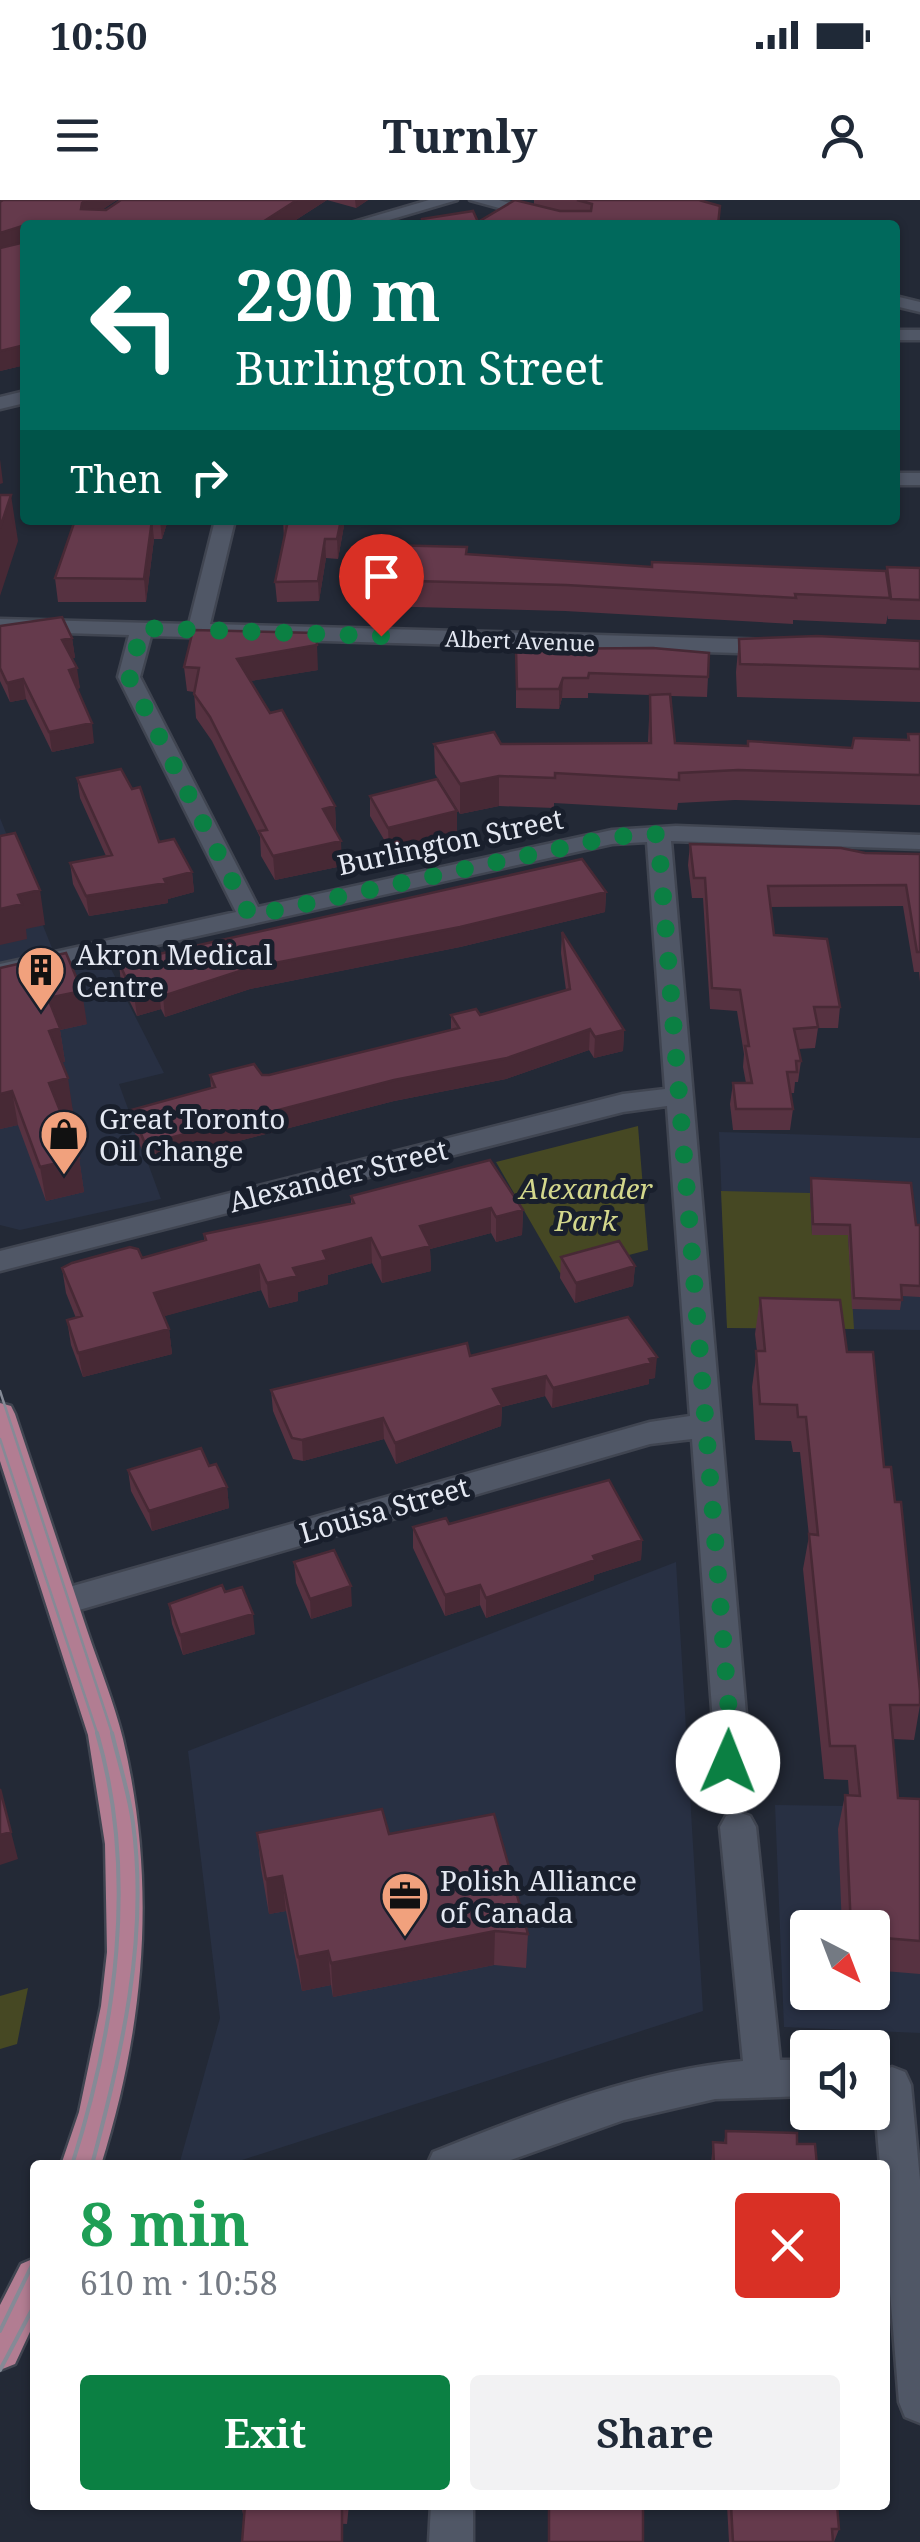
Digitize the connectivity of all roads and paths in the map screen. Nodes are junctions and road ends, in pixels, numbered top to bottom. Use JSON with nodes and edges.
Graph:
{"nodes":[{"id":1,"x":449,"y":200,"type":"edge"},
{"id":2,"x":478,"y":200,"type":"edge"},
{"id":3,"x":371,"y":220,"type":"edge"},
{"id":4,"x":561,"y":220,"type":"edge"},
{"id":5,"x":224,"y":525,"type":"edge"},
{"id":6,"x":0,"y":625,"type":"edge"},
{"id":7,"x":142,"y":628,"type":"junction"},
{"id":8,"x":198,"y":630,"type":"junction"},
{"id":9,"x":804,"y":648,"type":"edge"},
{"id":10,"x":658,"y":834,"type":"junction"},
{"id":11,"x":920,"y":842,"type":"edge"},
{"id":12,"x":250,"y":916,"type":"junction"},
{"id":13,"x":0,"y":972,"type":"edge"},
{"id":14,"x":677,"y":1096,"type":"junction"},
{"id":15,"x":0,"y":1261,"type":"edge"},
{"id":16,"x":0,"y":1414,"type":"edge"},
{"id":17,"x":708,"y":1425,"type":"junction"},
{"id":18,"x":62,"y":1602,"type":"junction"},
{"id":19,"x":728,"y":1762,"type":"dead end"},
{"id":20,"x":738,"y":1827,"type":"dead end"},
{"id":21,"x":762,"y":2074,"type":"junction"},
{"id":22,"x":790,"y":2076,"type":"edge"},
{"id":23,"x":895,"y":2085,"type":"edge"},
{"id":24,"x":83,"y":2160,"type":"edge"},
{"id":25,"x":462,"y":2160,"type":"edge"},
{"id":26,"x":30,"y":2288,"type":"edge"},
{"id":27,"x":0,"y":2349,"type":"edge"},
{"id":28,"x":920,"y":2402,"type":"edge"},
{"id":29,"x":452,"y":2510,"type":"edge"},
{"id":30,"x":451,"y":2542,"type":"edge"}],
"edges":[{"from":1,"to":3,"type":"street"},
{"from":2,"to":4,"type":"street"},
{"from":5,"to":8,"type":"street"},
{"from":6,"to":7,"type":"street","name":"Albert Avenue"},
{"from":7,"to":8,"type":"street","name":"Albert Avenue"},
{"from":7,"to":12,"type":"street"},
{"from":8,"to":9,"type":"street","name":"Albert Avenue"},
{"from":10,"to":11,"type":"street","name":"Burlington Street"},
{"from":10,"to":12,"type":"street","name":"Burlington Street"},
{"from":10,"to":14,"type":"street"},
{"from":12,"to":13,"type":"street","name":"Burlington Street"},
{"from":14,"to":15,"type":"street","name":"Alexander Street"},
{"from":14,"to":17,"type":"street"},
{"from":16,"to":18,"type":"main road"},
{"from":17,"to":18,"type":"street","name":"Louisa Street"},
{"from":17,"to":19,"type":"street"},
{"from":18,"to":24,"type":"main road"},
{"from":20,"to":21,"type":"street"},
{"from":21,"to":22,"type":"street"},
{"from":21,"to":25,"type":"street"},
{"from":23,"to":28,"type":"street"},
{"from":26,"to":27,"type":"main road"},
{"from":29,"to":30,"type":"street"}]}
